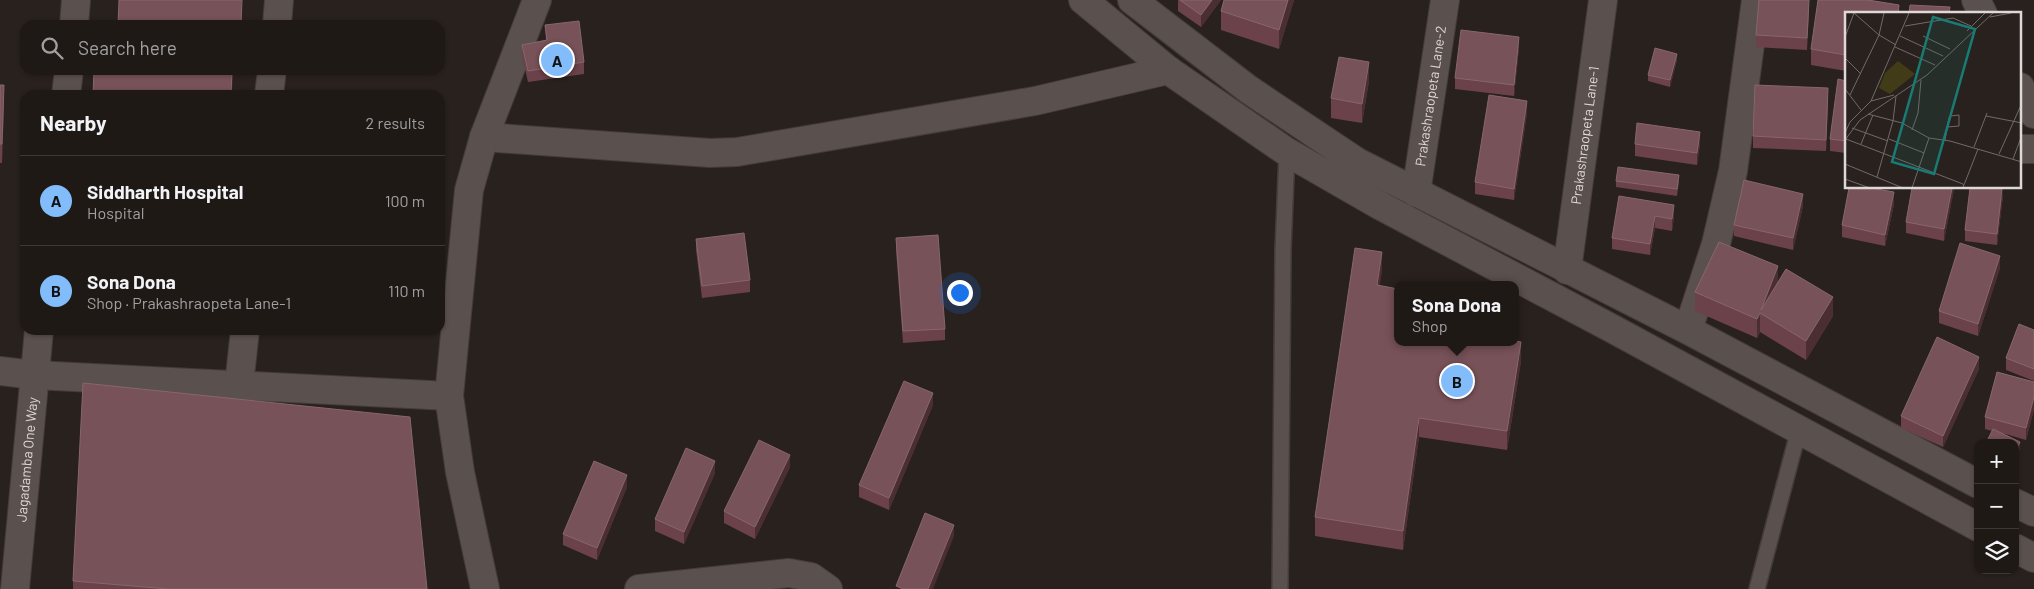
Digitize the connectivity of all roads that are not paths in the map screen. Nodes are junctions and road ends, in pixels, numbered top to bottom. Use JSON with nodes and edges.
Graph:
{"nodes":[{"id":1,"x":76,"y":0,"type":"edge"},
{"id":2,"x":279,"y":0,"type":"edge"},
{"id":3,"x":537,"y":0,"type":"edge"},
{"id":4,"x":1083,"y":0,"type":"edge"},
{"id":5,"x":1132,"y":0,"type":"edge"},
{"id":6,"x":1445,"y":0,"type":"edge"},
{"id":7,"x":1604,"y":0,"type":"edge"},
{"id":8,"x":1756,"y":0,"type":"edge"},
{"id":9,"x":1976,"y":0,"type":"edge"},
{"id":10,"x":1982,"y":12,"type":"edge"},
{"id":11,"x":74,"y":20,"type":"edge"},
{"id":12,"x":277,"y":20,"type":"edge"},
{"id":13,"x":1168,"y":70,"type":"junction"},
{"id":14,"x":68,"y":75,"type":"edge"},
{"id":15,"x":271,"y":75,"type":"edge"},
{"id":16,"x":66,"y":90,"type":"edge"},
{"id":17,"x":270,"y":90,"type":"edge"},
{"id":18,"x":2022,"y":91,"type":"edge"},
{"id":19,"x":2034,"y":114,"type":"edge"},
{"id":20,"x":484,"y":137,"type":"junction"},
{"id":21,"x":1287,"y":152,"type":"junction"},
{"id":22,"x":1416,"y":193,"type":"junction"},
{"id":23,"x":1568,"y":270,"type":"junction"},
{"id":24,"x":1688,"y":330,"type":"junction"},
{"id":25,"x":38,"y":335,"type":"edge"},
{"id":26,"x":244,"y":335,"type":"edge"},
{"id":27,"x":0,"y":371,"type":"edge"},
{"id":28,"x":34,"y":375,"type":"junction"},
{"id":29,"x":239,"y":385,"type":"junction"},
{"id":30,"x":449,"y":396,"type":"junction"},
{"id":31,"x":1798,"y":429,"type":"junction"},
{"id":32,"x":1974,"y":482,"type":"edge"},
{"id":33,"x":2019,"y":505,"type":"edge"},
{"id":34,"x":2034,"y":512,"type":"edge"},
{"id":35,"x":1974,"y":525,"type":"edge"},
{"id":36,"x":2019,"y":550,"type":"edge"},
{"id":37,"x":2034,"y":558,"type":"edge"},
{"id":38,"x":656,"y":588,"type":"edge"},
{"id":39,"x":15,"y":589,"type":"edge"},
{"id":40,"x":485,"y":589,"type":"edge"},
{"id":41,"x":828,"y":589,"type":"edge"},
{"id":42,"x":1280,"y":589,"type":"edge"},
{"id":43,"x":1757,"y":589,"type":"edge"}],
"edges":[{"from":1,"to":11,"type":"street"},
{"from":2,"to":12,"type":"street"},
{"from":3,"to":20,"type":"street"},
{"from":4,"to":13,"type":"street"},
{"from":5,"to":22,"type":"street"},
{"from":6,"to":22,"type":"street","name":"Prakashraopeta Lane-2"},
{"from":7,"to":23,"type":"street","name":"Prakashraopeta Lane-1"},
{"from":8,"to":24,"type":"street"},
{"from":9,"to":10,"type":"street"},
{"from":13,"to":20,"type":"street"},
{"from":13,"to":21,"type":"street"},
{"from":14,"to":16,"type":"street"},
{"from":15,"to":17,"type":"street"},
{"from":18,"to":19,"type":"street"},
{"from":20,"to":30,"type":"street"},
{"from":21,"to":31,"type":"street"},
{"from":21,"to":42,"type":"lane"},
{"from":22,"to":23,"type":"street"},
{"from":23,"to":24,"type":"street"},
{"from":24,"to":32,"type":"street"},
{"from":25,"to":28,"type":"street","name":"Jagadamba One Way"},
{"from":26,"to":29,"type":"street"},
{"from":27,"to":28,"type":"street"},
{"from":28,"to":29,"type":"street"},
{"from":28,"to":39,"type":"street","name":"Jagadamba One Way"},
{"from":29,"to":30,"type":"street"},
{"from":30,"to":40,"type":"street"},
{"from":31,"to":35,"type":"street"},
{"from":31,"to":43,"type":"lane"},
{"from":33,"to":34,"type":"street"},
{"from":36,"to":37,"type":"street"},
{"from":38,"to":41,"type":"street"}]}
